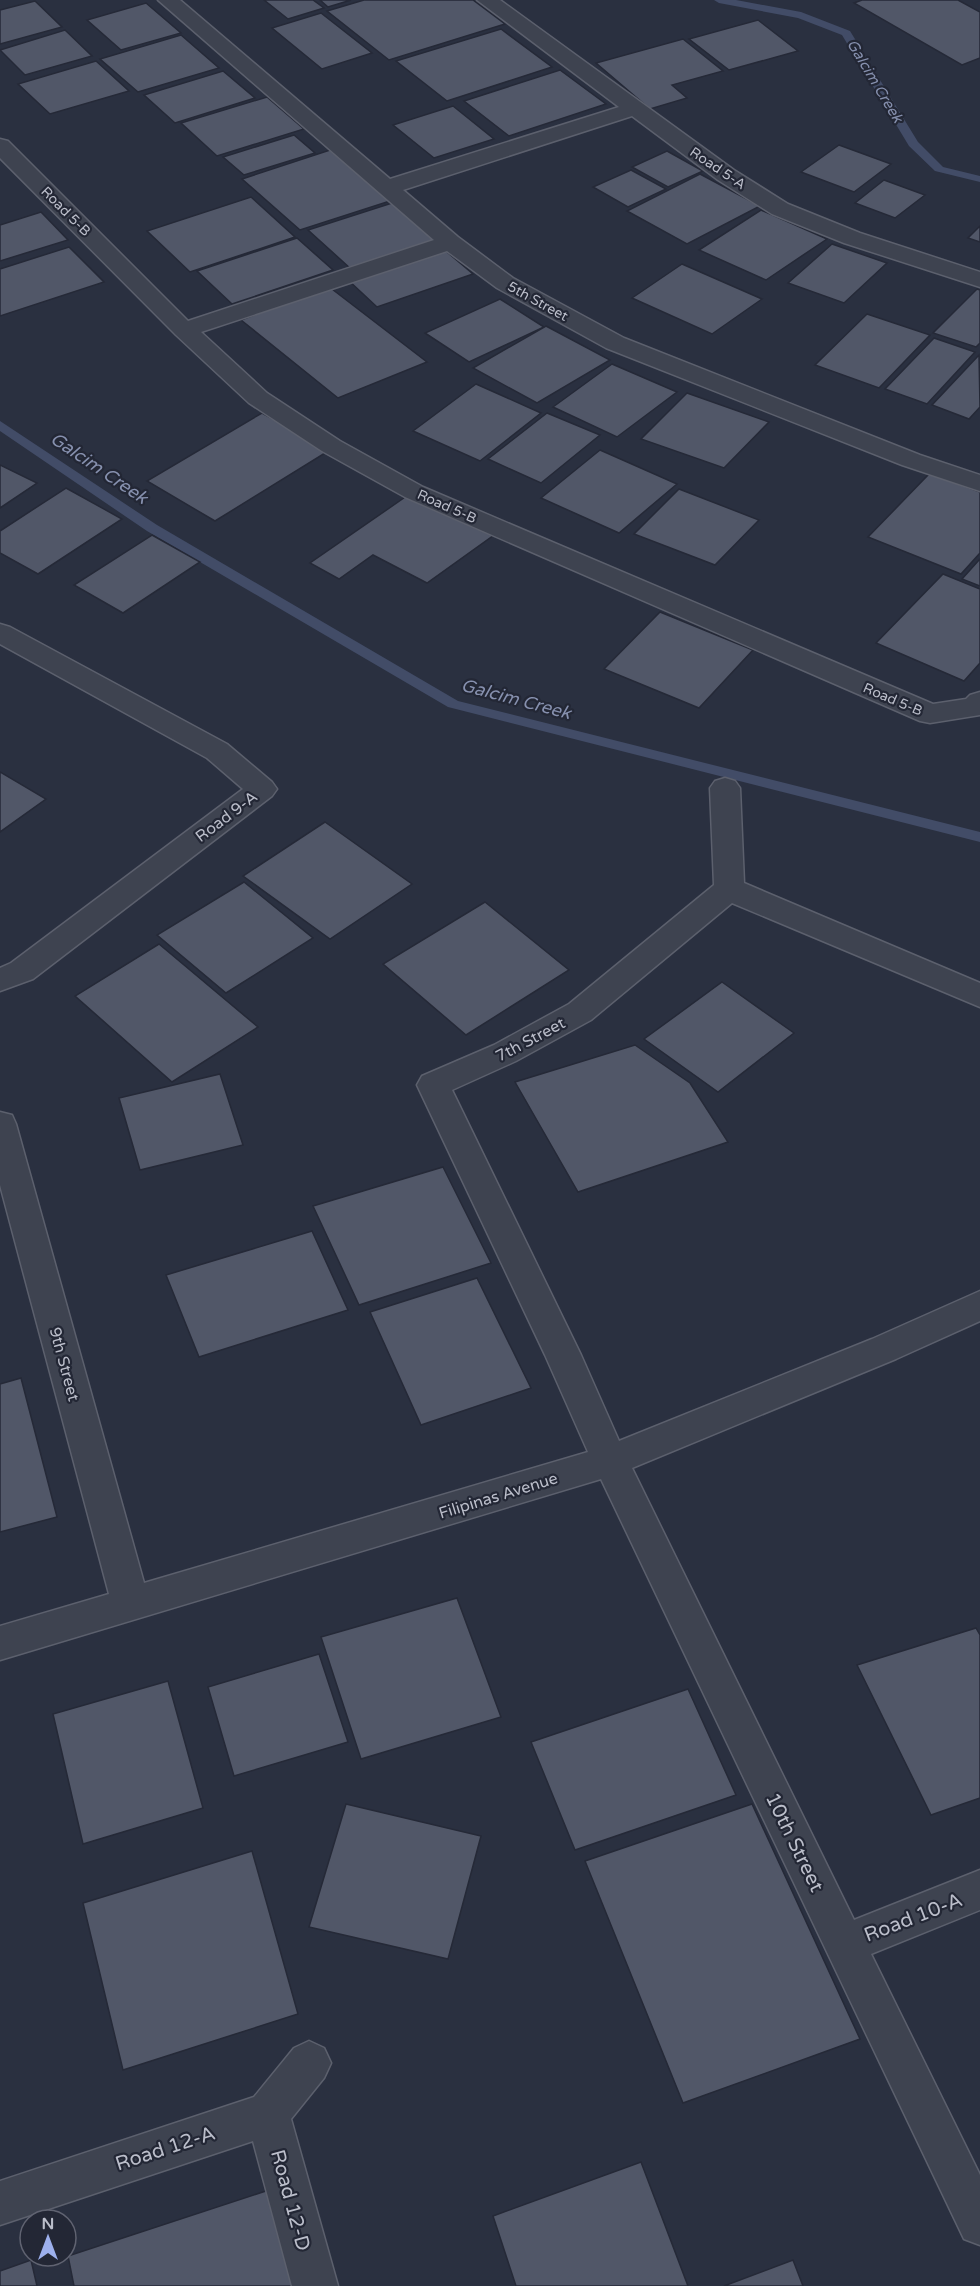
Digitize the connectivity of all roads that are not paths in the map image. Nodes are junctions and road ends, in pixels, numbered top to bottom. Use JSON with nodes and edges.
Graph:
{"nodes":[{"id":1,"x":168,"y":0,"type":"edge"},
{"id":2,"x":487,"y":0,"type":"edge"},
{"id":3,"x":633,"y":109,"type":"junction"},
{"id":4,"x":0,"y":146,"type":"edge"},
{"id":5,"x":386,"y":188,"type":"junction"},
{"id":6,"x":450,"y":242,"type":"junction"},
{"id":7,"x":980,"y":280,"type":"edge"},
{"id":8,"x":184,"y":330,"type":"junction"},
{"id":9,"x":980,"y":483,"type":"edge"},
{"id":10,"x":0,"y":633,"type":"edge"},
{"id":11,"x":980,"y":701,"type":"edge"},
{"id":12,"x":725,"y":788,"type":"dead end"},
{"id":13,"x":729,"y":889,"type":"junction"},
{"id":14,"x":0,"y":980,"type":"edge"},
{"id":15,"x":980,"y":996,"type":"edge"},
{"id":16,"x":0,"y":1124,"type":"edge"},
{"id":17,"x":980,"y":1305,"type":"edge"},
{"id":18,"x":610,"y":1461,"type":"junction"},
{"id":19,"x":131,"y":1604,"type":"junction"},
{"id":20,"x":0,"y":1643,"type":"edge"},
{"id":21,"x":980,"y":1890,"type":"edge"},
{"id":22,"x":845,"y":1944,"type":"junction"},
{"id":23,"x":309,"y":2063,"type":"dead end"},
{"id":24,"x":268,"y":2114,"type":"junction"},
{"id":25,"x":0,"y":2203,"type":"edge"},
{"id":26,"x":980,"y":2223,"type":"edge"},
{"id":27,"x":315,"y":2286,"type":"edge"}],
"edges":[{"from":1,"to":5,"type":"street","name":"5th Street"},
{"from":2,"to":3,"type":"street","name":"Road 5-A"},
{"from":3,"to":5,"type":"street"},
{"from":3,"to":7,"type":"street","name":"Road 5-A"},
{"from":4,"to":8,"type":"street","name":"Road 5-B"},
{"from":5,"to":6,"type":"street","name":"5th Street"},
{"from":6,"to":8,"type":"street"},
{"from":6,"to":9,"type":"street","name":"5th Street"},
{"from":8,"to":11,"type":"street","name":"Road 5-B"},
{"from":10,"to":14,"type":"street","name":"Road 9-A"},
{"from":12,"to":13,"type":"street"},
{"from":13,"to":15,"type":"street"},
{"from":13,"to":18,"type":"street","name":"7th Street"},
{"from":16,"to":19,"type":"street","name":"9th Street"},
{"from":17,"to":18,"type":"street","name":"Filipinas Avenue"},
{"from":18,"to":19,"type":"street","name":"Filipinas Avenue"},
{"from":18,"to":22,"type":"street","name":"10th Street"},
{"from":19,"to":20,"type":"street","name":"Filipinas Avenue"},
{"from":21,"to":22,"type":"street","name":"Road 10-A"},
{"from":22,"to":26,"type":"street","name":"10th Street"},
{"from":23,"to":24,"type":"street"},
{"from":24,"to":25,"type":"street","name":"Road 12-A"},
{"from":24,"to":27,"type":"street","name":"Road 12-D"}]}
